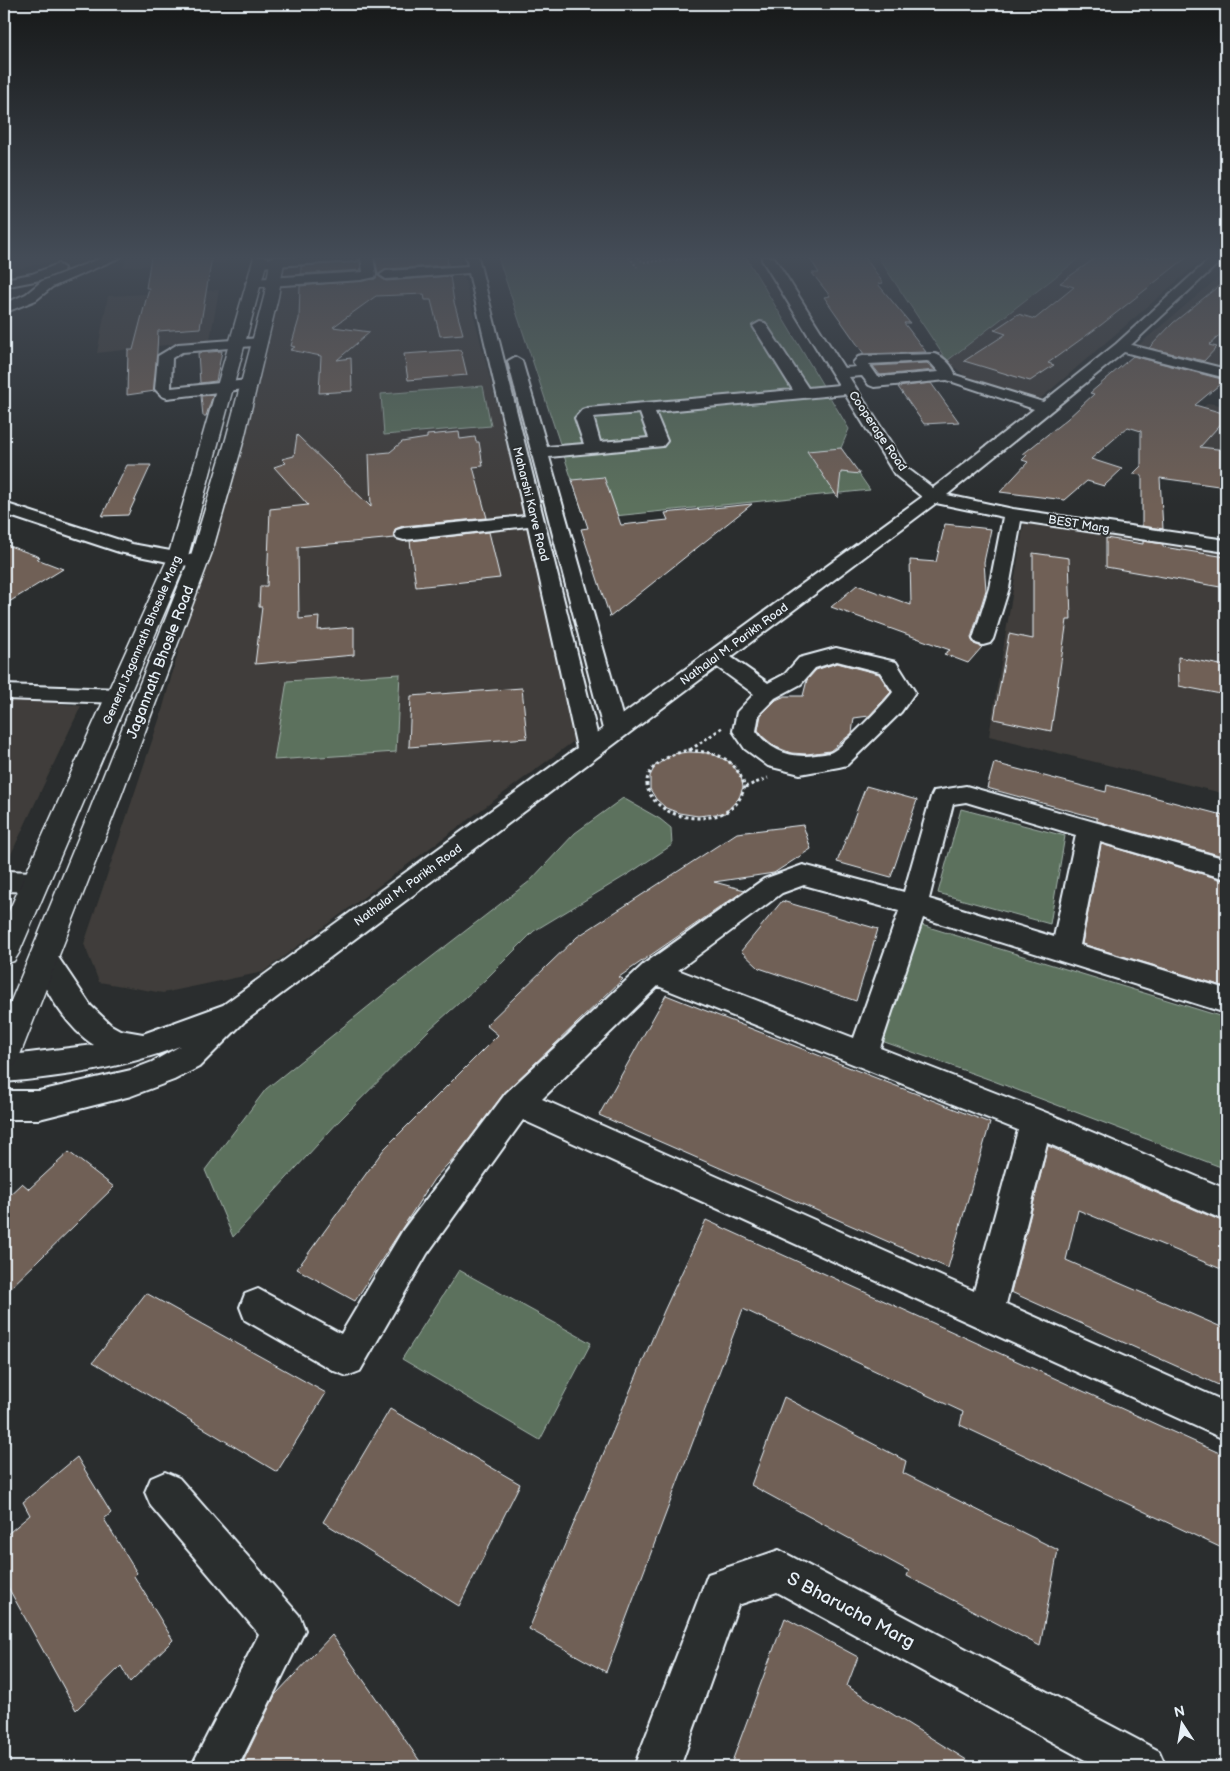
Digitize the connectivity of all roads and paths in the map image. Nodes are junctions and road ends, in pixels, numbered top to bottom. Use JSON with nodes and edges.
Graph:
{"nodes":[{"id":1,"x":238,"y":340,"type":"edge"},
{"id":2,"x":495,"y":340,"type":"edge"},
{"id":3,"x":503,"y":340,"type":"edge"},
{"id":4,"x":769,"y":340,"type":"edge"},
{"id":5,"x":818,"y":340,"type":"edge"},
{"id":6,"x":1129,"y":340,"type":"edge"},
{"id":7,"x":260,"y":342,"type":"joint"},
{"id":8,"x":237,"y":343,"type":"junction"},
{"id":9,"x":1121,"y":347,"type":"junction"},
{"id":10,"x":866,"y":371,"type":"junction"},
{"id":11,"x":839,"y":373,"type":"junction"},
{"id":12,"x":1226,"y":374,"type":"edge"},
{"id":13,"x":954,"y":378,"type":"dead end"},
{"id":14,"x":248,"y":385,"type":"junction"},
{"id":15,"x":225,"y":386,"type":"junction"},
{"id":16,"x":850,"y":389,"type":"junction"},
{"id":17,"x":804,"y":394,"type":"junction"},
{"id":18,"x":1044,"y":408,"type":"junction"},
{"id":19,"x":646,"y":409,"type":"junction"},
{"id":20,"x":594,"y":449,"type":"junction"},
{"id":21,"x":540,"y":453,"type":"junction"},
{"id":22,"x":933,"y":497,"type":"junction"},
{"id":23,"x":4,"y":508,"type":"edge"},
{"id":24,"x":1013,"y":514,"type":"junction"},
{"id":25,"x":535,"y":520,"type":"junction"},
{"id":26,"x":404,"y":534,"type":"dead end"},
{"id":27,"x":1226,"y":546,"type":"edge"},
{"id":28,"x":188,"y":561,"type":"junction"},
{"id":29,"x":984,"y":639,"type":"dead end"},
{"id":30,"x":716,"y":658,"type":"junction"},
{"id":31,"x":4,"y":692,"type":"edge"},
{"id":32,"x":767,"y":693,"type":"junction"},
{"id":33,"x":119,"y":696,"type":"junction"},
{"id":34,"x":748,"y":712,"type":"junction"},
{"id":35,"x":615,"y":732,"type":"junction"},
{"id":36,"x":689,"y":750,"type":"junction"},
{"id":37,"x":589,"y":752,"type":"junction"},
{"id":38,"x":1090,"y":830,"type":"junction"},
{"id":39,"x":1226,"y":870,"type":"edge"},
{"id":40,"x":4,"y":881,"type":"edge"},
{"id":41,"x":36,"y":882,"type":"junction"},
{"id":42,"x":914,"y":905,"type":"junction"},
{"id":43,"x":5,"y":946,"type":"edge"},
{"id":44,"x":1065,"y":951,"type":"junction"},
{"id":45,"x":44,"y":960,"type":"junction"},
{"id":46,"x":654,"y":972,"type":"junction"},
{"id":47,"x":1226,"y":1002,"type":"edge"},
{"id":48,"x":234,"y":1013,"type":"junction"},
{"id":49,"x":144,"y":1048,"type":"junction"},
{"id":50,"x":862,"y":1054,"type":"junction"},
{"id":51,"x":4,"y":1055,"type":"edge"},
{"id":52,"x":107,"y":1055,"type":"junction"},
{"id":53,"x":4,"y":1069,"type":"edge"},
{"id":54,"x":108,"y":1089,"type":"junction"},
{"id":55,"x":517,"y":1103,"type":"junction"},
{"id":56,"x":4,"y":1105,"type":"edge"},
{"id":57,"x":1036,"y":1123,"type":"junction"},
{"id":58,"x":1226,"y":1204,"type":"edge"},
{"id":59,"x":258,"y":1307,"type":"dead end"},
{"id":60,"x":986,"y":1314,"type":"junction"},
{"id":61,"x":1226,"y":1421,"type":"edge"},
{"id":62,"x":165,"y":1492,"type":"dead end"},
{"id":63,"x":214,"y":1767,"type":"edge"},
{"id":64,"x":658,"y":1767,"type":"edge"},
{"id":65,"x":1143,"y":1767,"type":"edge"}],
"edges":[{"from":1,"to":8,"type":"main road","name":"General Jagannath Bhosale Marg"},
{"from":2,"to":25,"type":"street","name":"Maharshi Karve Road"},
{"from":3,"to":21,"type":"street","name":"Maharshi Karve Road"},
{"from":4,"to":17,"type":"street"},
{"from":5,"to":11,"type":"street","name":"Cooperage Road"},
{"from":6,"to":9,"type":"street","name":"Nathalal M. Parikh Road"},
{"from":7,"to":8,"type":"street"},
{"from":7,"to":14,"type":"main road","name":"Jagannath Bhosle Road"},
{"from":8,"to":15,"type":"main road","name":"General Jagannath Bhosale Marg"},
{"from":8,"to":15,"type":"street"},
{"from":9,"to":12,"type":"street"},
{"from":9,"to":18,"type":"street","name":"Nathalal M. Parikh Road"},
{"from":10,"to":10,"type":"street"},
{"from":10,"to":11,"type":"street"},
{"from":11,"to":16,"type":"street","name":"Cooperage Road"},
{"from":13,"to":18,"type":"street"},
{"from":14,"to":15,"type":"street"},
{"from":14,"to":28,"type":"main road","name":"Jagannath Bhosle Road"},
{"from":15,"to":28,"type":"main road","name":"General Jagannath Bhosale Marg"},
{"from":16,"to":17,"type":"street"},
{"from":16,"to":22,"type":"street","name":"Cooperage Road"},
{"from":17,"to":19,"type":"street"},
{"from":18,"to":22,"type":"street","name":"Nathalal M. Parikh Road"},
{"from":19,"to":20,"type":"street"},
{"from":19,"to":20,"type":"street"},
{"from":20,"to":21,"type":"street"},
{"from":21,"to":35,"type":"street","name":"Maharshi Karve Road"},
{"from":22,"to":24,"type":"street","name":"BEST Marg"},
{"from":22,"to":30,"type":"street","name":"Nathalal M. Parikh Road"},
{"from":23,"to":28,"type":"street"},
{"from":24,"to":27,"type":"street","name":"BEST Marg"},
{"from":24,"to":29,"type":"street"},
{"from":25,"to":26,"type":"street"},
{"from":25,"to":37,"type":"street","name":"Maharshi Karve Road"},
{"from":28,"to":33,"type":"main road","name":"General Jagannath Bhosale Marg"},
{"from":28,"to":45,"type":"main road","name":"Jagannath Bhosle Road"},
{"from":30,"to":32,"type":"street"},
{"from":30,"to":35,"type":"street","name":"Nathalal M. Parikh Road"},
{"from":31,"to":33,"type":"street"},
{"from":32,"to":34,"type":"street"},
{"from":32,"to":34,"type":"street"},
{"from":33,"to":41,"type":"main road","name":"General Jagannath Bhosale Marg"},
{"from":34,"to":36,"type":"path"},
{"from":35,"to":37,"type":"street","name":"Nathalal M. Parikh Road"},
{"from":36,"to":36,"type":"path"},
{"from":37,"to":48,"type":"street","name":"Nathalal M. Parikh Road"},
{"from":38,"to":39,"type":"street"},
{"from":38,"to":42,"type":"street"},
{"from":38,"to":44,"type":"street"},
{"from":40,"to":41,"type":"street"},
{"from":41,"to":43,"type":"main road","name":"General Jagannath Bhosale Marg"},
{"from":42,"to":44,"type":"street"},
{"from":42,"to":46,"type":"street"},
{"from":42,"to":50,"type":"street"},
{"from":44,"to":47,"type":"street"},
{"from":45,"to":49,"type":"street"},
{"from":45,"to":51,"type":"main road","name":"Jagannath Bhosle Road"},
{"from":46,"to":50,"type":"street"},
{"from":46,"to":55,"type":"street"},
{"from":48,"to":49,"type":"street","name":"Nathalal M. Parikh Road"},
{"from":48,"to":54,"type":"street","name":"Nathalal M. Parikh Road"},
{"from":49,"to":52,"type":"street","name":"Nathalal M. Parikh Road"},
{"from":50,"to":57,"type":"street"},
{"from":52,"to":53,"type":"street","name":"Nathalal M. Parikh Road"},
{"from":52,"to":54,"type":"street"},
{"from":54,"to":56,"type":"street","name":"Nathalal M. Parikh Road"},
{"from":55,"to":59,"type":"street"},
{"from":55,"to":60,"type":"street"},
{"from":57,"to":58,"type":"street"},
{"from":57,"to":60,"type":"street"},
{"from":60,"to":61,"type":"street"},
{"from":62,"to":63,"type":"street"},
{"from":64,"to":65,"type":"street","name":"S Bharucha Marg"}]}
